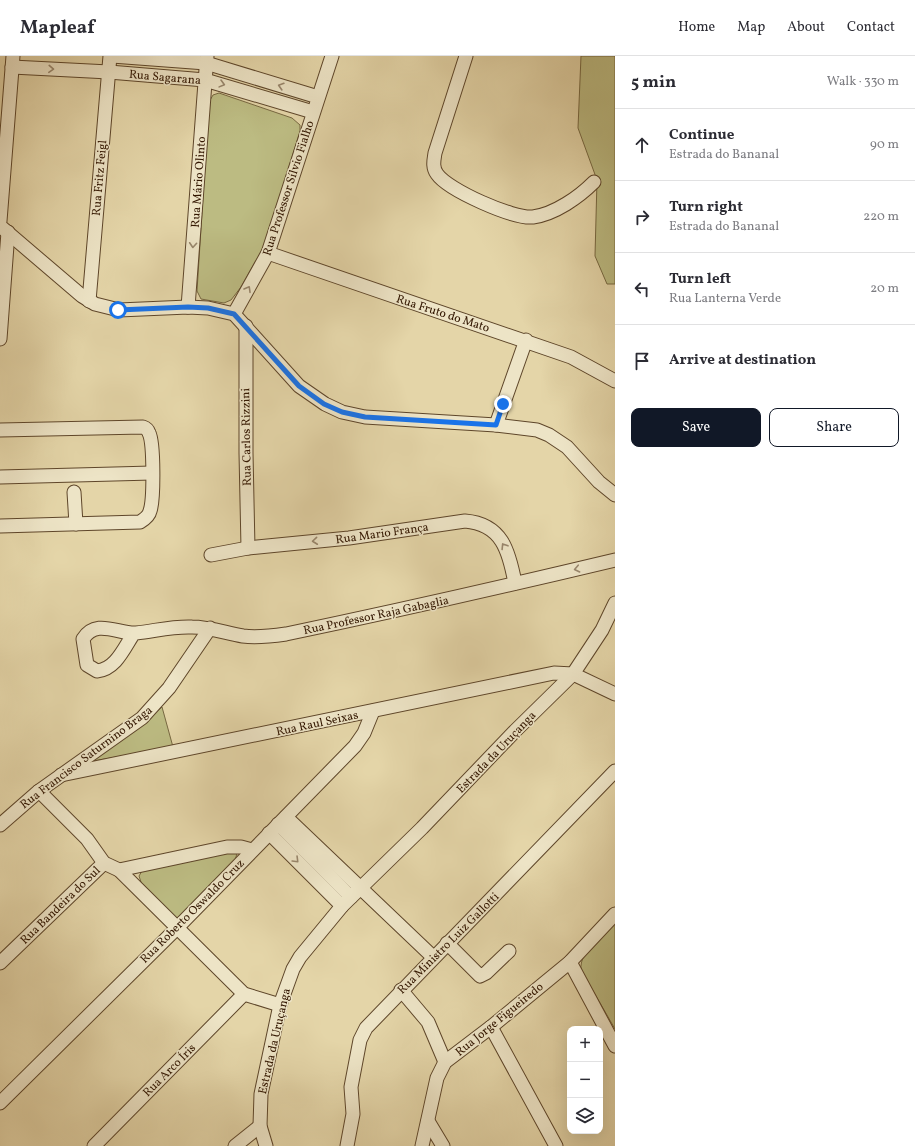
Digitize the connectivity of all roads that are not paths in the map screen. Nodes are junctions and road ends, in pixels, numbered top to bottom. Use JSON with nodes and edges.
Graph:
{"nodes":[{"id":1,"x":111,"y":56,"type":"edge"},
{"id":2,"x":332,"y":56,"type":"edge"},
{"id":3,"x":466,"y":56,"type":"edge"},
{"id":4,"x":206,"y":59,"type":"edge"},
{"id":5,"x":12,"y":62,"type":"edge"},
{"id":6,"x":109,"y":72,"type":"junction"},
{"id":7,"x":205,"y":80,"type":"junction"},
{"id":8,"x":318,"y":97,"type":"junction"},
{"id":9,"x":314,"y":112,"type":"junction"},
{"id":10,"x":594,"y":182,"type":"dead end"},
{"id":11,"x":0,"y":221,"type":"edge"},
{"id":12,"x":4,"y":229,"type":"edge"},
{"id":13,"x":268,"y":253,"type":"junction"},
{"id":14,"x":89,"y":301,"type":"junction"},
{"id":15,"x":188,"y":307,"type":"junction"},
{"id":16,"x":234,"y":314,"type":"junction"},
{"id":17,"x":246,"y":326,"type":"junction"},
{"id":18,"x":0,"y":339,"type":"edge"},
{"id":19,"x":526,"y":340,"type":"junction"},
{"id":20,"x":615,"y":381,"type":"edge"},
{"id":21,"x":496,"y":425,"type":"junction"},
{"id":22,"x":0,"y":430,"type":"edge"},
{"id":23,"x":152,"y":473,"type":"junction"},
{"id":24,"x":0,"y":477,"type":"edge"},
{"id":25,"x":74,"y":492,"type":"dead end"},
{"id":26,"x":615,"y":495,"type":"edge"},
{"id":27,"x":76,"y":524,"type":"junction"},
{"id":28,"x":0,"y":526,"type":"edge"},
{"id":29,"x":248,"y":548,"type":"junction"},
{"id":30,"x":211,"y":555,"type":"dead end"},
{"id":31,"x":615,"y":560,"type":"edge"},
{"id":32,"x":515,"y":583,"type":"junction"},
{"id":33,"x":615,"y":603,"type":"edge"},
{"id":34,"x":210,"y":628,"type":"junction"},
{"id":35,"x":134,"y":633,"type":"dead end"},
{"id":36,"x":573,"y":674,"type":"junction"},
{"id":37,"x":615,"y":694,"type":"edge"},
{"id":38,"x":373,"y":712,"type":"junction"},
{"id":39,"x":615,"y":771,"type":"edge"},
{"id":40,"x":61,"y":775,"type":"junction"},
{"id":41,"x":39,"y":791,"type":"junction"},
{"id":42,"x":0,"y":825,"type":"edge"},
{"id":43,"x":277,"y":825,"type":"junction"},
{"id":44,"x":252,"y":850,"type":"junction"},
{"id":45,"x":104,"y":864,"type":"junction"},
{"id":46,"x":119,"y":870,"type":"junction"},
{"id":47,"x":351,"y":897,"type":"junction"},
{"id":48,"x":615,"y":914,"type":"edge"},
{"id":49,"x":177,"y":928,"type":"junction"},
{"id":50,"x":447,"y":943,"type":"junction"},
{"id":51,"x":509,"y":951,"type":"dead end"},
{"id":52,"x":433,"y":957,"type":"junction"},
{"id":53,"x":570,"y":962,"type":"junction"},
{"id":54,"x":0,"y":963,"type":"edge"},
{"id":55,"x":401,"y":990,"type":"junction"},
{"id":56,"x":244,"y":994,"type":"junction"},
{"id":57,"x":280,"y":1005,"type":"junction"},
{"id":58,"x":491,"y":1027,"type":"junction"},
{"id":59,"x":615,"y":1046,"type":"edge"},
{"id":60,"x":445,"y":1062,"type":"junction"},
{"id":61,"x":0,"y":1103,"type":"edge"},
{"id":62,"x":428,"y":1121,"type":"junction"},
{"id":63,"x":260,"y":1126,"type":"junction"},
{"id":64,"x":422,"y":1145,"type":"edge"},
{"id":65,"x":94,"y":1146,"type":"edge"},
{"id":66,"x":235,"y":1146,"type":"edge"},
{"id":67,"x":266,"y":1146,"type":"edge"},
{"id":68,"x":347,"y":1146,"type":"edge"},
{"id":69,"x":443,"y":1146,"type":"edge"},
{"id":70,"x":556,"y":1146,"type":"edge"}],
"edges":[{"from":1,"to":4,"type":"street","name":"Rua Sagarana"},
{"from":1,"to":6,"type":"street","name":"Rua Fritz Feigl"},
{"from":2,"to":8,"type":"street","name":"Rua Professor Sílvio Fialho"},
{"from":3,"to":10,"type":"street"},
{"from":4,"to":7,"type":"street","name":"Rua Mário Olinto"},
{"from":8,"to":4,"type":"street","name":"Rua Sagarana","one_way":true},
{"from":5,"to":6,"type":"street","name":"Rua Sagarana","one_way":true},
{"from":5,"to":11,"type":"street"},
{"from":6,"to":7,"type":"street","name":"Rua Sagarana"},
{"from":6,"to":14,"type":"street","name":"Rua Fritz Feigl"},
{"from":7,"to":9,"type":"street","name":"Rua Sagarana","one_way":true},
{"from":7,"to":15,"type":"street","name":"Rua Mário Olinto","one_way":true},
{"from":8,"to":9,"type":"street","name":"Rua Professor Sílvio Fialho"},
{"from":9,"to":13,"type":"street","name":"Rua Professor Sílvio Fialho"},
{"from":12,"to":14,"type":"street"},
{"from":12,"to":18,"type":"street"},
{"from":16,"to":13,"type":"street","name":"Rua Professor Sílvio Fialho","one_way":true},
{"from":13,"to":19,"type":"street","name":"Rua Fruto do Mato"},
{"from":14,"to":15,"type":"street"},
{"from":15,"to":16,"type":"street"},
{"from":16,"to":17,"type":"street"},
{"from":17,"to":21,"type":"street"},
{"from":17,"to":29,"type":"street","name":"Rua Carlos Rizzini"},
{"from":19,"to":20,"type":"street","name":"Rua Fruto do Mato"},
{"from":19,"to":21,"type":"street"},
{"from":21,"to":26,"type":"street"},
{"from":22,"to":23,"type":"street"},
{"from":23,"to":24,"type":"street"},
{"from":23,"to":27,"type":"street"},
{"from":25,"to":27,"type":"street"},
{"from":27,"to":28,"type":"street"},
{"from":29,"to":30,"type":"street","name":"Rua Mario França"},
{"from":32,"to":29,"type":"street","name":"Rua Mario França","one_way":true},
{"from":31,"to":32,"type":"street","name":"Rua Professor Raja Gabaglia","one_way":true},
{"from":32,"to":34,"type":"street","name":"Rua Professor Raja Gabaglia"},
{"from":33,"to":36,"type":"street","name":"Estrada da Uruçanga"},
{"from":34,"to":35,"type":"street","name":"Rua Professor Raja Gabaglia"},
{"from":34,"to":40,"type":"street","name":"Rua Francisco Saturnino Braga"},
{"from":36,"to":37,"type":"street"},
{"from":36,"to":38,"type":"street","name":"Rua Raul Seixas"},
{"from":36,"to":47,"type":"street","name":"Estrada da Uruçanga"},
{"from":38,"to":40,"type":"street","name":"Rua Raul Seixas"},
{"from":38,"to":43,"type":"street","name":"Rua Roberto Oswaldo Cruz"},
{"from":39,"to":50,"type":"street","name":"Rua Ministro Luiz Gallotti"},
{"from":40,"to":41,"type":"street","name":"Rua Francisco Saturnino Braga"},
{"from":41,"to":42,"type":"street","name":"Rua Francisco Saturnino Braga"},
{"from":41,"to":45,"type":"street"},
{"from":43,"to":44,"type":"street","name":"Rua Roberto Oswaldo Cruz"},
{"from":43,"to":47,"type":"street"},
{"from":43,"to":47,"type":"street"},
{"from":44,"to":46,"type":"street","name":"Rua Bandeira do Sul"},
{"from":44,"to":49,"type":"street","name":"Rua Roberto Oswaldo Cruz"},
{"from":45,"to":46,"type":"street"},
{"from":45,"to":54,"type":"street","name":"Rua Bandeira do Sul"},
{"from":46,"to":49,"type":"street"},
{"from":47,"to":52,"type":"street"},
{"from":47,"to":57,"type":"street","name":"Estrada da Uruçanga"},
{"from":48,"to":53,"type":"street","name":"Rua Jorge Figueiredo"},
{"from":49,"to":56,"type":"street"},
{"from":49,"to":61,"type":"street","name":"Rua Roberto Oswaldo Cruz"},
{"from":50,"to":51,"type":"street"},
{"from":50,"to":52,"type":"street","name":"Rua Ministro Luiz Gallotti"},
{"from":52,"to":55,"type":"street","name":"Rua Ministro Luiz Gallotti"},
{"from":53,"to":58,"type":"street","name":"Rua Jorge Figueiredo"},
{"from":53,"to":59,"type":"street"},
{"from":55,"to":60,"type":"street"},
{"from":55,"to":68,"type":"street","name":"Rua Ministro Luiz Gallotti"},
{"from":56,"to":57,"type":"street"},
{"from":56,"to":65,"type":"street","name":"Rua Arco Íris"},
{"from":57,"to":63,"type":"street","name":"Estrada da Uruçanga"},
{"from":58,"to":60,"type":"street","name":"Rua Jorge Figueiredo"},
{"from":58,"to":70,"type":"street"},
{"from":60,"to":62,"type":"street","name":"Rua Jorge Figueiredo"},
{"from":62,"to":64,"type":"street","name":"Rua Jorge Figueiredo"},
{"from":62,"to":69,"type":"street"},
{"from":63,"to":66,"type":"street"},
{"from":63,"to":67,"type":"street","name":"Estrada da Uruçanga"},
{"from":64,"to":69,"type":"street"}]}
